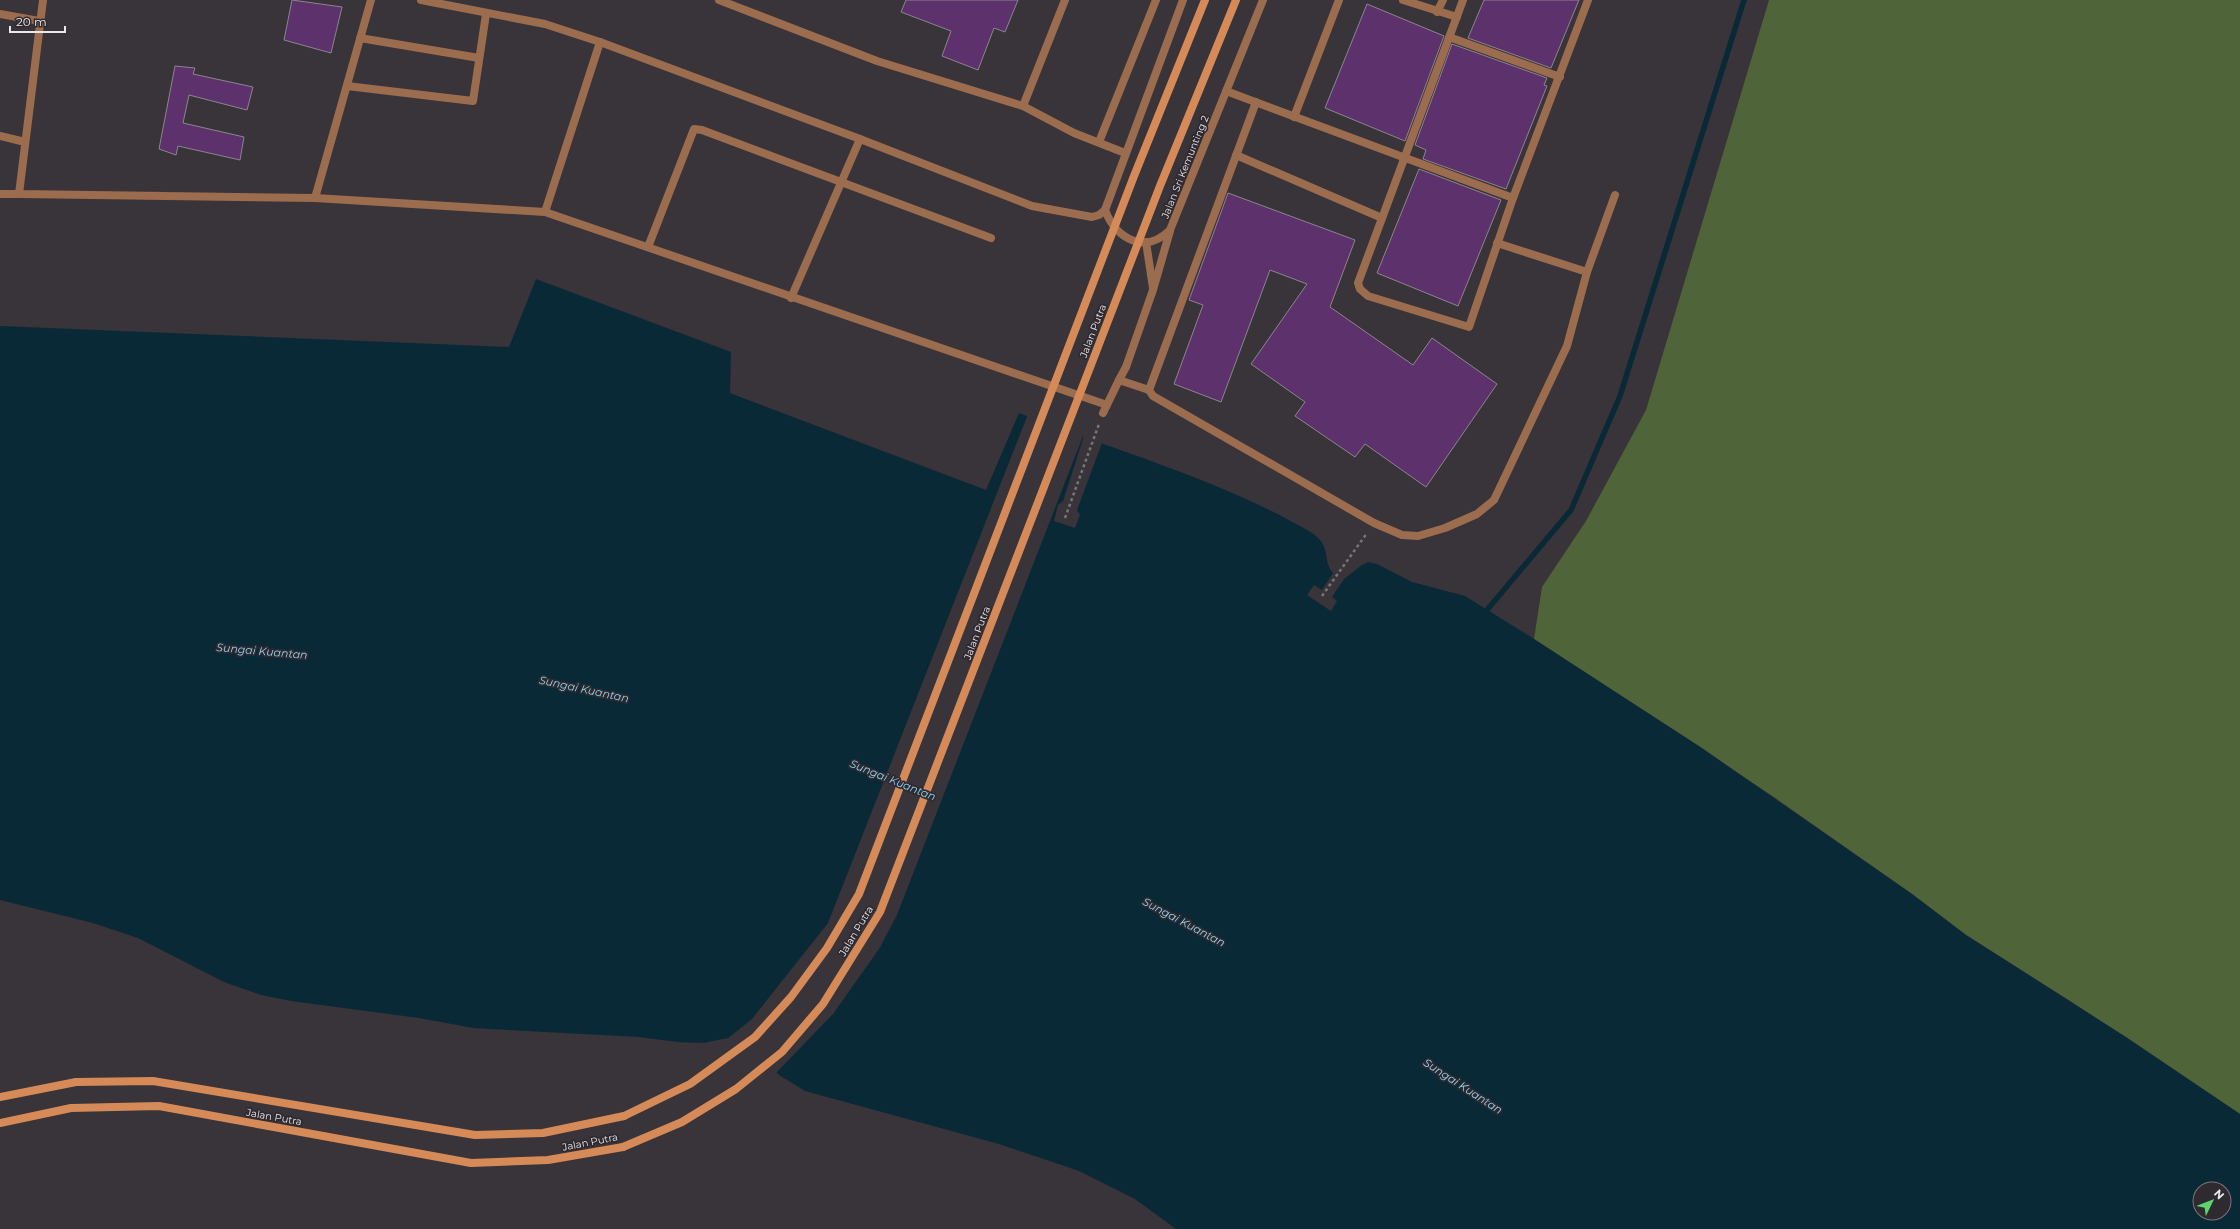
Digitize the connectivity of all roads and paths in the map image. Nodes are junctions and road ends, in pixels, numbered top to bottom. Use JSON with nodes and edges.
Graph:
{"nodes":[{"id":1,"x":43,"y":0,"type":"edge"},
{"id":2,"x":371,"y":0,"type":"edge"},
{"id":3,"x":421,"y":0,"type":"edge"},
{"id":4,"x":719,"y":0,"type":"edge"},
{"id":5,"x":1065,"y":0,"type":"edge"},
{"id":6,"x":1156,"y":0,"type":"edge"},
{"id":7,"x":1183,"y":0,"type":"edge"},
{"id":8,"x":1205,"y":0,"type":"edge"},
{"id":9,"x":1236,"y":0,"type":"edge"},
{"id":10,"x":1263,"y":0,"type":"edge"},
{"id":11,"x":1339,"y":0,"type":"edge"},
{"id":12,"x":1403,"y":0,"type":"edge"},
{"id":13,"x":1443,"y":0,"type":"edge"},
{"id":14,"x":1463,"y":0,"type":"edge"},
{"id":15,"x":1588,"y":0,"type":"edge"},
{"id":16,"x":1437,"y":12,"type":"junction"},
{"id":17,"x":0,"y":14,"type":"edge"},
{"id":18,"x":486,"y":14,"type":"junction"},
{"id":19,"x":1457,"y":17,"type":"junction"},
{"id":20,"x":38,"y":22,"type":"junction"},
{"id":21,"x":1449,"y":37,"type":"junction"},
{"id":22,"x":360,"y":38,"type":"junction"},
{"id":23,"x":600,"y":42,"type":"junction"},
{"id":24,"x":479,"y":58,"type":"junction"},
{"id":25,"x":1560,"y":77,"type":"junction"},
{"id":26,"x":347,"y":86,"type":"junction"},
{"id":27,"x":1226,"y":91,"type":"junction"},
{"id":28,"x":1256,"y":102,"type":"junction"},
{"id":29,"x":1023,"y":106,"type":"junction"},
{"id":30,"x":1294,"y":117,"type":"junction"},
{"id":31,"x":0,"y":136,"type":"edge"},
{"id":32,"x":860,"y":138,"type":"junction"},
{"id":33,"x":25,"y":142,"type":"junction"},
{"id":34,"x":1099,"y":142,"type":"junction"},
{"id":35,"x":1125,"y":153,"type":"junction"},
{"id":36,"x":1236,"y":155,"type":"junction"},
{"id":37,"x":1405,"y":159,"type":"junction"},
{"id":38,"x":842,"y":182,"type":"junction"},
{"id":39,"x":0,"y":194,"type":"edge"},
{"id":40,"x":19,"y":194,"type":"junction"},
{"id":41,"x":1615,"y":194,"type":"dead end"},
{"id":42,"x":315,"y":198,"type":"junction"},
{"id":43,"x":1513,"y":198,"type":"junction"},
{"id":44,"x":1106,"y":210,"type":"junction"},
{"id":45,"x":545,"y":212,"type":"junction"},
{"id":46,"x":1382,"y":218,"type":"junction"},
{"id":47,"x":1170,"y":230,"type":"junction"},
{"id":48,"x":991,"y":238,"type":"dead end"},
{"id":49,"x":1146,"y":242,"type":"junction"},
{"id":50,"x":1496,"y":243,"type":"junction"},
{"id":51,"x":648,"y":247,"type":"junction"},
{"id":52,"x":1586,"y":272,"type":"junction"},
{"id":53,"x":1153,"y":290,"type":"junction"},
{"id":54,"x":790,"y":298,"type":"junction"},
{"id":55,"x":1119,"y":380,"type":"junction"},
{"id":56,"x":1150,"y":390,"type":"junction"},
{"id":57,"x":1107,"y":405,"type":"junction"},
{"id":58,"x":1103,"y":413,"type":"joint"},
{"id":59,"x":1065,"y":518,"type":"dead end"},
{"id":60,"x":1370,"y":529,"type":"dead end"},
{"id":61,"x":1322,"y":596,"type":"dead end"},
{"id":62,"x":0,"y":1097,"type":"edge"},
{"id":63,"x":0,"y":1123,"type":"edge"}],
"edges":[{"from":1,"to":20,"type":"street"},
{"from":2,"to":22,"type":"street"},
{"from":3,"to":18,"type":"street"},
{"from":4,"to":29,"type":"street"},
{"from":5,"to":29,"type":"street"},
{"from":6,"to":34,"type":"street"},
{"from":7,"to":35,"type":"street"},
{"from":8,"to":62,"type":"main road","name":"Jalan Putra","bridge":true},
{"from":9,"to":63,"type":"main road","name":"Jalan Putra","bridge":true},
{"from":10,"to":27,"type":"street","name":"Jalan Sri Kemunting 2"},
{"from":11,"to":30,"type":"street"},
{"from":12,"to":16,"type":"street"},
{"from":13,"to":16,"type":"street"},
{"from":14,"to":19,"type":"street"},
{"from":15,"to":25,"type":"street"},
{"from":16,"to":19,"type":"street"},
{"from":17,"to":20,"type":"street"},
{"from":18,"to":23,"type":"street"},
{"from":18,"to":24,"type":"street"},
{"from":19,"to":21,"type":"street"},
{"from":20,"to":33,"type":"street"},
{"from":21,"to":25,"type":"street"},
{"from":21,"to":37,"type":"street"},
{"from":22,"to":24,"type":"street"},
{"from":22,"to":26,"type":"street"},
{"from":23,"to":32,"type":"street"},
{"from":23,"to":45,"type":"street"},
{"from":24,"to":26,"type":"street"},
{"from":25,"to":43,"type":"street"},
{"from":26,"to":42,"type":"street"},
{"from":27,"to":28,"type":"street"},
{"from":27,"to":47,"type":"street","name":"Jalan Sri Kemunting 2"},
{"from":28,"to":30,"type":"street"},
{"from":28,"to":36,"type":"street"},
{"from":29,"to":34,"type":"street"},
{"from":30,"to":37,"type":"street"},
{"from":31,"to":33,"type":"street"},
{"from":32,"to":38,"type":"street"},
{"from":32,"to":44,"type":"street"},
{"from":33,"to":40,"type":"street"},
{"from":34,"to":35,"type":"street"},
{"from":35,"to":44,"type":"street"},
{"from":36,"to":46,"type":"street"},
{"from":36,"to":56,"type":"street"},
{"from":37,"to":43,"type":"street"},
{"from":37,"to":46,"type":"street"},
{"from":38,"to":48,"type":"street"},
{"from":38,"to":51,"type":"street"},
{"from":38,"to":54,"type":"street"},
{"from":39,"to":40,"type":"street"},
{"from":40,"to":42,"type":"street"},
{"from":41,"to":52,"type":"street"},
{"from":42,"to":45,"type":"street"},
{"from":43,"to":50,"type":"street"},
{"from":44,"to":49,"type":"street"},
{"from":45,"to":51,"type":"street"},
{"from":46,"to":50,"type":"street"},
{"from":47,"to":49,"type":"street","name":"Jalan Sri Kemunting 2"},
{"from":47,"to":53,"type":"street"},
{"from":49,"to":53,"type":"street"},
{"from":50,"to":52,"type":"street"},
{"from":51,"to":54,"type":"street"},
{"from":52,"to":56,"type":"street"},
{"from":53,"to":55,"type":"street"},
{"from":54,"to":57,"type":"street"},
{"from":55,"to":56,"type":"street"},
{"from":55,"to":57,"type":"street"},
{"from":57,"to":58,"type":"street"},
{"from":58,"to":59,"type":"path"},
{"from":60,"to":61,"type":"path"}]}
